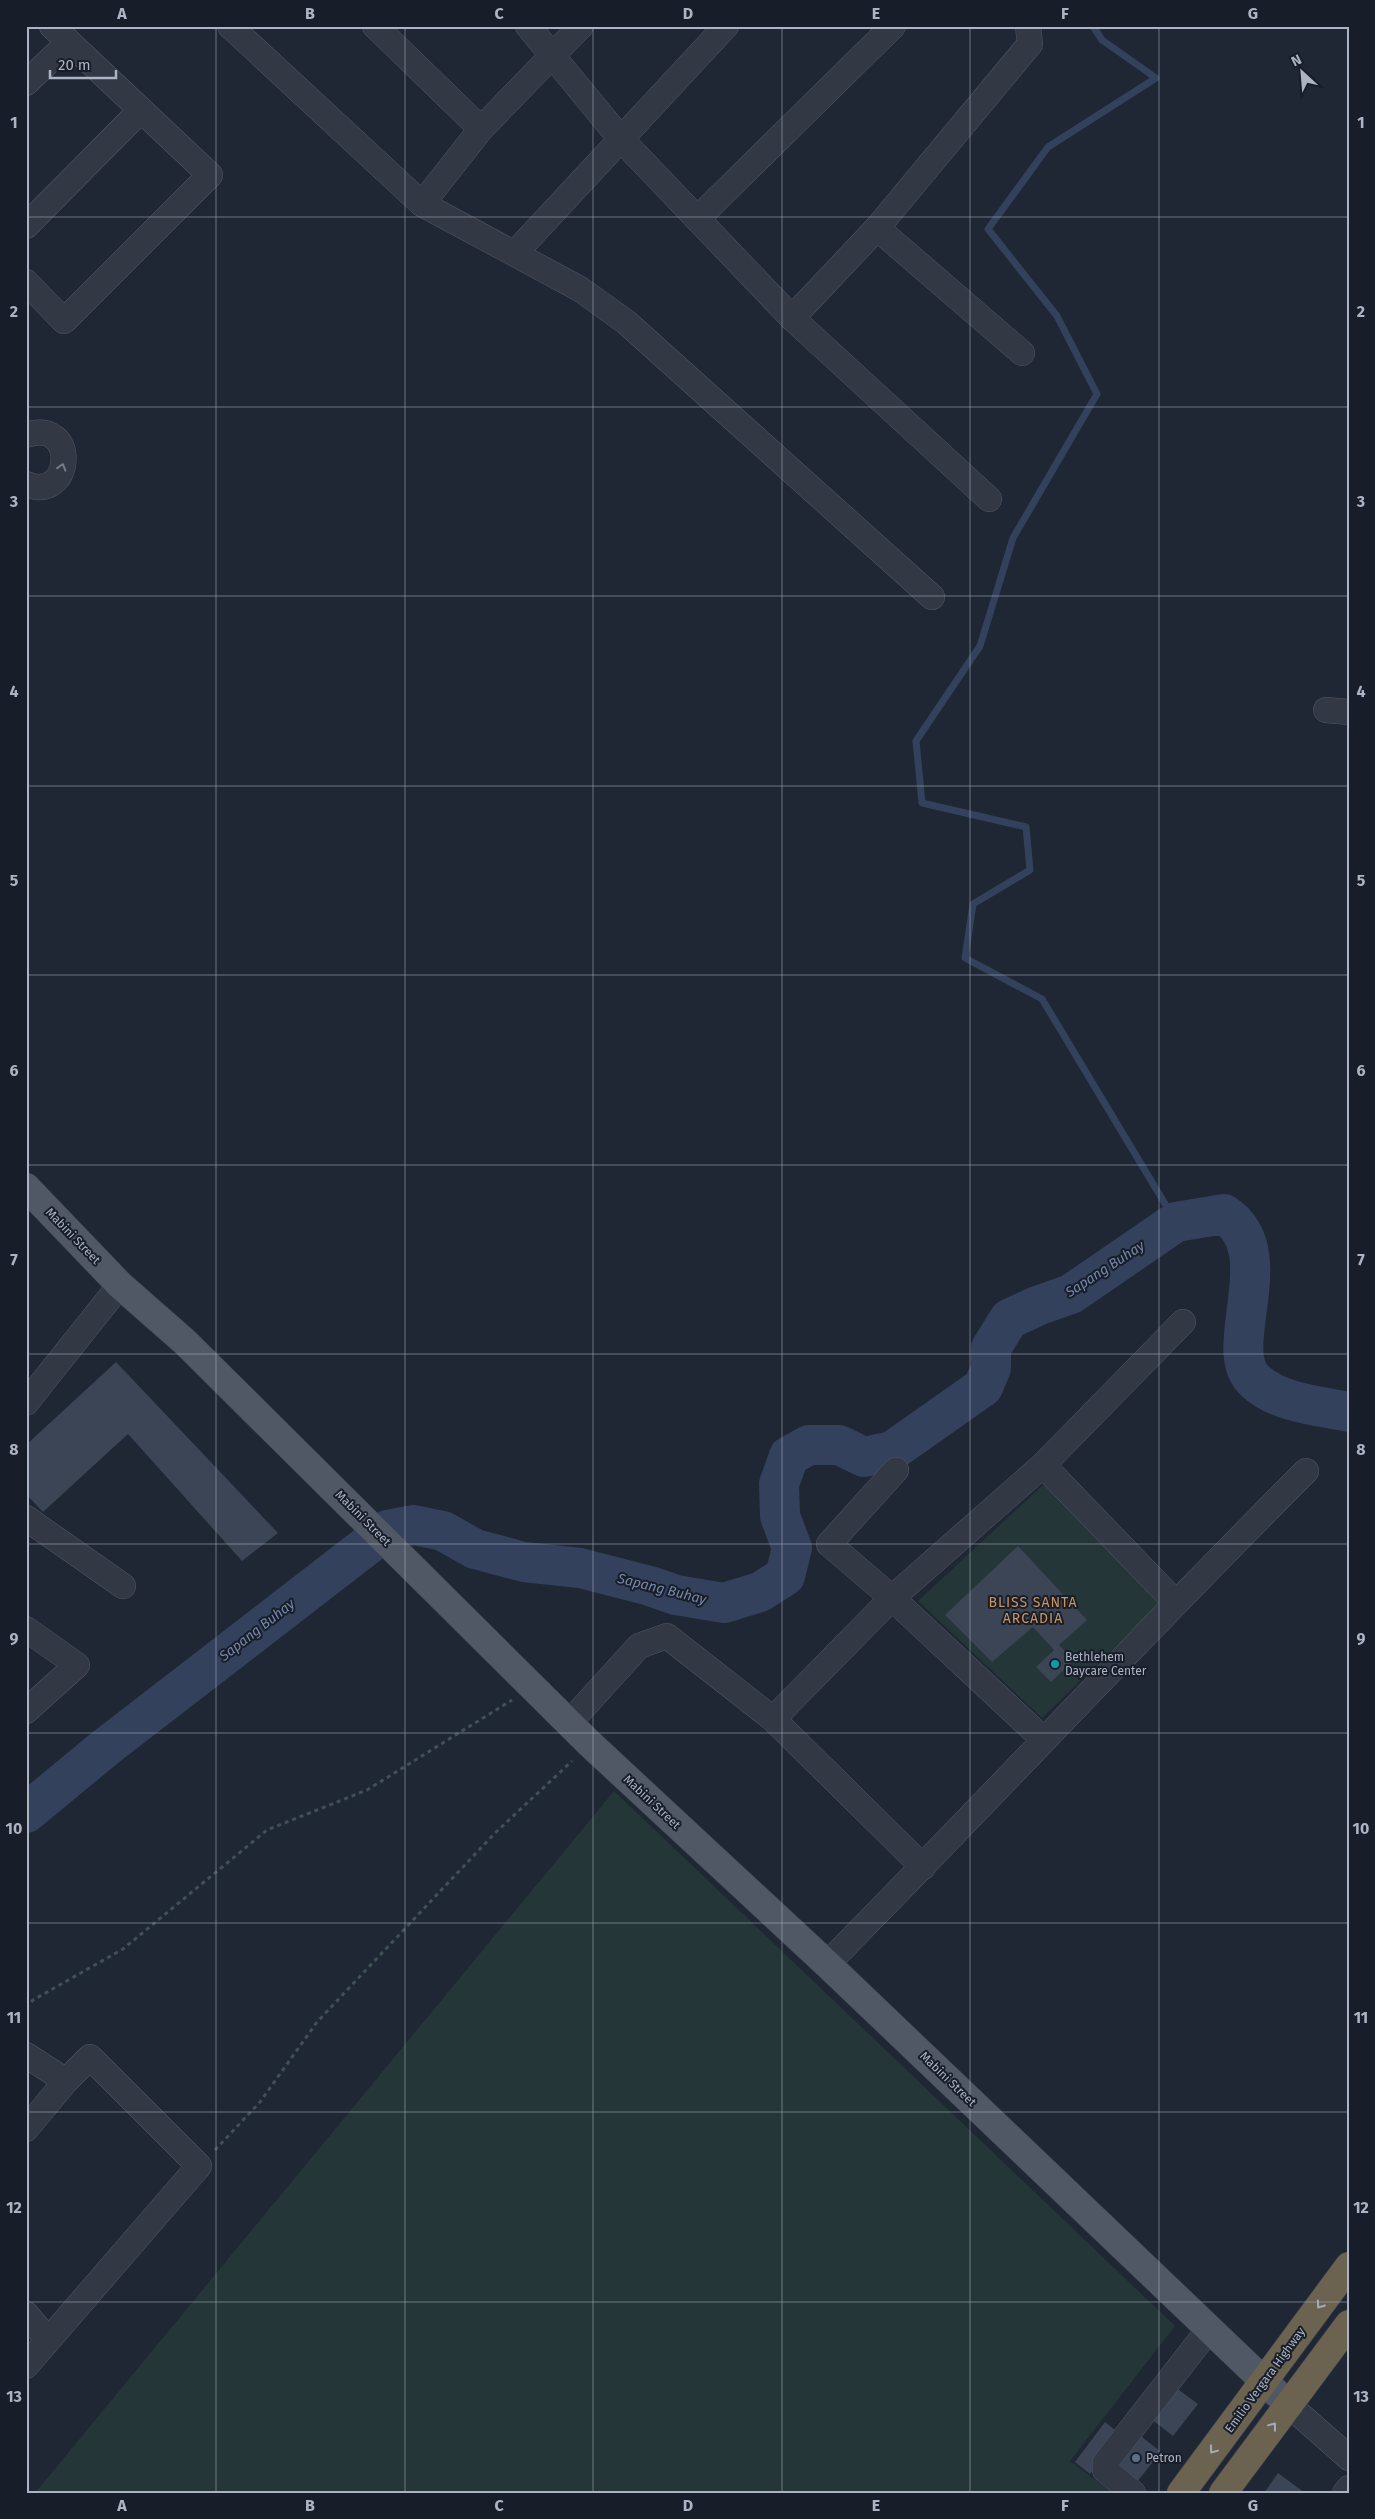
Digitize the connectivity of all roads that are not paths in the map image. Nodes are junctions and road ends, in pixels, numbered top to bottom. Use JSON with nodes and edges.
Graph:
{"nodes":[{"id":1,"x":230,"y":26,"type":"edge"},
{"id":2,"x":375,"y":26,"type":"edge"},
{"id":3,"x":528,"y":26,"type":"edge"},
{"id":4,"x":581,"y":26,"type":"edge"},
{"id":5,"x":726,"y":26,"type":"edge"},
{"id":6,"x":893,"y":26,"type":"edge"},
{"id":7,"x":1028,"y":26,"type":"edge"},
{"id":8,"x":60,"y":34,"type":"edge"},
{"id":9,"x":552,"y":54,"type":"junction"},
{"id":10,"x":26,"y":83,"type":"edge"},
{"id":11,"x":141,"y":110,"type":"junction"},
{"id":12,"x":481,"y":129,"type":"junction"},
{"id":13,"x":620,"y":138,"type":"junction"},
{"id":14,"x":422,"y":204,"type":"junction"},
{"id":15,"x":697,"y":219,"type":"junction"},
{"id":16,"x":26,"y":226,"type":"edge"},
{"id":17,"x":876,"y":228,"type":"junction"},
{"id":18,"x":516,"y":252,"type":"junction"},
{"id":19,"x":26,"y":282,"type":"edge"},
{"id":20,"x":792,"y":318,"type":"junction"},
{"id":21,"x":1022,"y":353,"type":"dead end"},
{"id":22,"x":26,"y":435,"type":"edge"},
{"id":23,"x":28,"y":486,"type":"edge"},
{"id":24,"x":989,"y":498,"type":"dead end"},
{"id":25,"x":932,"y":597,"type":"dead end"},
{"id":26,"x":26,"y":1187,"type":"edge"},
{"id":27,"x":120,"y":1284,"type":"junction"},
{"id":28,"x":1183,"y":1322,"type":"dead end"},
{"id":29,"x":26,"y":1403,"type":"edge"},
{"id":30,"x":1043,"y":1465,"type":"junction"},
{"id":31,"x":896,"y":1470,"type":"dead end"},
{"id":32,"x":1306,"y":1471,"type":"dead end"},
{"id":33,"x":26,"y":1518,"type":"edge"},
{"id":34,"x":123,"y":1586,"type":"dead end"},
{"id":35,"x":892,"y":1598,"type":"junction"},
{"id":36,"x":1175,"y":1602,"type":"junction"},
{"id":37,"x":26,"y":1629,"type":"edge"},
{"id":38,"x":26,"y":1711,"type":"edge"},
{"id":39,"x":773,"y":1719,"type":"junction"},
{"id":40,"x":568,"y":1723,"type":"junction"},
{"id":41,"x":1043,"y":1739,"type":"junction"},
{"id":42,"x":923,"y":1867,"type":"junction"},
{"id":43,"x":827,"y":1964,"type":"junction"},
{"id":44,"x":26,"y":2055,"type":"edge"},
{"id":45,"x":66,"y":2081,"type":"junction"},
{"id":46,"x":26,"y":2128,"type":"edge"},
{"id":47,"x":1349,"y":2266,"type":"edge"},
{"id":48,"x":26,"y":2314,"type":"edge"},
{"id":49,"x":1349,"y":2324,"type":"edge"},
{"id":50,"x":1210,"y":2328,"type":"junction"},
{"id":51,"x":48,"y":2340,"type":"junction"},
{"id":52,"x":26,"y":2366,"type":"edge"},
{"id":53,"x":1265,"y":2380,"type":"junction"},
{"id":54,"x":1289,"y":2405,"type":"junction"},
{"id":55,"x":1349,"y":2458,"type":"edge"},
{"id":56,"x":1349,"y":2488,"type":"edge"},
{"id":57,"x":1133,"y":2493,"type":"edge"},
{"id":58,"x":1181,"y":2493,"type":"edge"},
{"id":59,"x":1223,"y":2493,"type":"edge"},
{"id":60,"x":1345,"y":2493,"type":"edge"}],
"edges":[{"from":1,"to":14,"type":"street"},
{"from":2,"to":12,"type":"street"},
{"from":3,"to":9,"type":"street"},
{"from":4,"to":9,"type":"street"},
{"from":5,"to":13,"type":"street"},
{"from":6,"to":15,"type":"street"},
{"from":7,"to":17,"type":"street"},
{"from":8,"to":10,"type":"street"},
{"from":8,"to":11,"type":"street"},
{"from":9,"to":12,"type":"street"},
{"from":9,"to":13,"type":"street"},
{"from":11,"to":16,"type":"street"},
{"from":11,"to":19,"type":"street"},
{"from":12,"to":14,"type":"street"},
{"from":13,"to":15,"type":"street"},
{"from":13,"to":18,"type":"street"},
{"from":14,"to":18,"type":"street"},
{"from":15,"to":20,"type":"street"},
{"from":17,"to":20,"type":"street"},
{"from":17,"to":21,"type":"street"},
{"from":18,"to":25,"type":"street"},
{"from":20,"to":24,"type":"street"},
{"from":23,"to":22,"type":"street","one_way":true},
{"from":26,"to":27,"type":"main road","name":"Mabini Street"},
{"from":27,"to":29,"type":"street"},
{"from":27,"to":40,"type":"main road","name":"Mabini Street"},
{"from":28,"to":30,"type":"street"},
{"from":30,"to":35,"type":"street"},
{"from":30,"to":36,"type":"street"},
{"from":31,"to":35,"type":"street"},
{"from":32,"to":36,"type":"street"},
{"from":33,"to":34,"type":"street"},
{"from":35,"to":39,"type":"street"},
{"from":35,"to":41,"type":"street"},
{"from":36,"to":41,"type":"street"},
{"from":37,"to":38,"type":"street"},
{"from":39,"to":40,"type":"street"},
{"from":39,"to":42,"type":"street"},
{"from":40,"to":43,"type":"main road","name":"Mabini Street"},
{"from":41,"to":42,"type":"street"},
{"from":42,"to":43,"type":"street"},
{"from":43,"to":50,"type":"main road","name":"Mabini Street"},
{"from":44,"to":45,"type":"street"},
{"from":45,"to":46,"type":"street"},
{"from":45,"to":51,"type":"street"},
{"from":47,"to":53,"type":"highway","name":"Emilio Vergara Highway","one_way":true},
{"from":48,"to":51,"type":"street"},
{"from":49,"to":54,"type":"highway"},
{"from":50,"to":53,"type":"main road","name":"Mabini Street"},
{"from":50,"to":57,"type":"street"},
{"from":51,"to":52,"type":"street"},
{"from":53,"to":54,"type":"main road","name":"Mabini Street"},
{"from":53,"to":58,"type":"highway","name":"Emilio Vergara Highway","one_way":true},
{"from":54,"to":55,"type":"street"},
{"from":59,"to":54,"type":"highway","one_way":true},
{"from":56,"to":60,"type":"street"}]}
